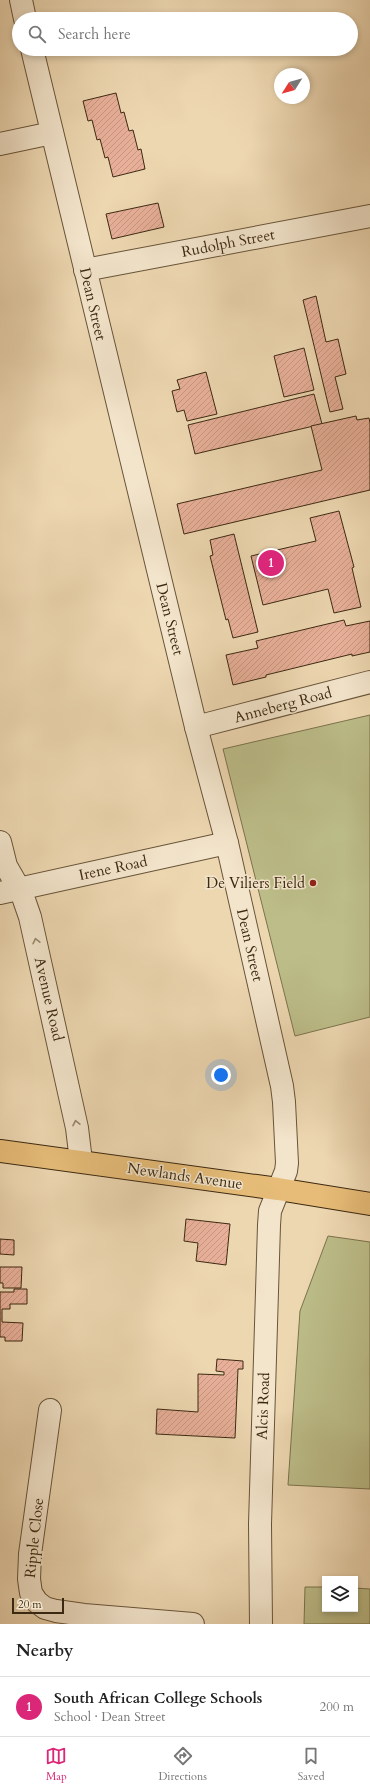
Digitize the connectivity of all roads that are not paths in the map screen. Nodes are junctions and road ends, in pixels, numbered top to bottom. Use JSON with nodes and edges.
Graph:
{"nodes":[{"id":1,"x":21,"y":0,"type":"edge"},
{"id":2,"x":24,"y":12,"type":"edge"},
{"id":3,"x":34,"y":56,"type":"edge"},
{"id":4,"x":52,"y":133,"type":"junction"},
{"id":5,"x":0,"y":144,"type":"edge"},
{"id":6,"x":370,"y":216,"type":"edge"},
{"id":7,"x":85,"y":270,"type":"junction"},
{"id":8,"x":370,"y":682,"type":"edge"},
{"id":9,"x":196,"y":727,"type":"junction"},
{"id":10,"x":0,"y":842,"type":"edge"},
{"id":11,"x":227,"y":843,"type":"junction"},
{"id":12,"x":9,"y":890,"type":"edge"},
{"id":13,"x":0,"y":1150,"type":"edge"},
{"id":14,"x":81,"y":1162,"type":"junction"},
{"id":15,"x":278,"y":1189,"type":"junction"},
{"id":16,"x":370,"y":1204,"type":"edge"},
{"id":17,"x":50,"y":1410,"type":"dead end"},
{"id":18,"x":193,"y":1624,"type":"edge"},
{"id":19,"x":261,"y":1624,"type":"edge"}],
"edges":[{"from":1,"to":2,"type":"street"},
{"from":3,"to":4,"type":"street","name":"Dean Street"},
{"from":4,"to":5,"type":"street"},
{"from":4,"to":7,"type":"street","name":"Dean Street"},
{"from":6,"to":7,"type":"street","name":"Rudolph Street"},
{"from":7,"to":9,"type":"street","name":"Dean Street"},
{"from":8,"to":9,"type":"street","name":"Anneberg Road"},
{"from":9,"to":11,"type":"street","name":"Dean Street"},
{"from":10,"to":12,"type":"street","name":"Avenue Road"},
{"from":11,"to":12,"type":"street","name":"Irene Road"},
{"from":11,"to":15,"type":"street","name":"Dean Street"},
{"from":14,"to":12,"type":"street","name":"Avenue Road","one_way":true},
{"from":13,"to":14,"type":"main road","name":"Newlands Avenue"},
{"from":14,"to":15,"type":"main road","name":"Newlands Avenue"},
{"from":15,"to":16,"type":"main road","name":"Newlands Avenue"},
{"from":15,"to":19,"type":"street","name":"Alcis Road"},
{"from":17,"to":18,"type":"street","name":"Ripple Close"}]}
